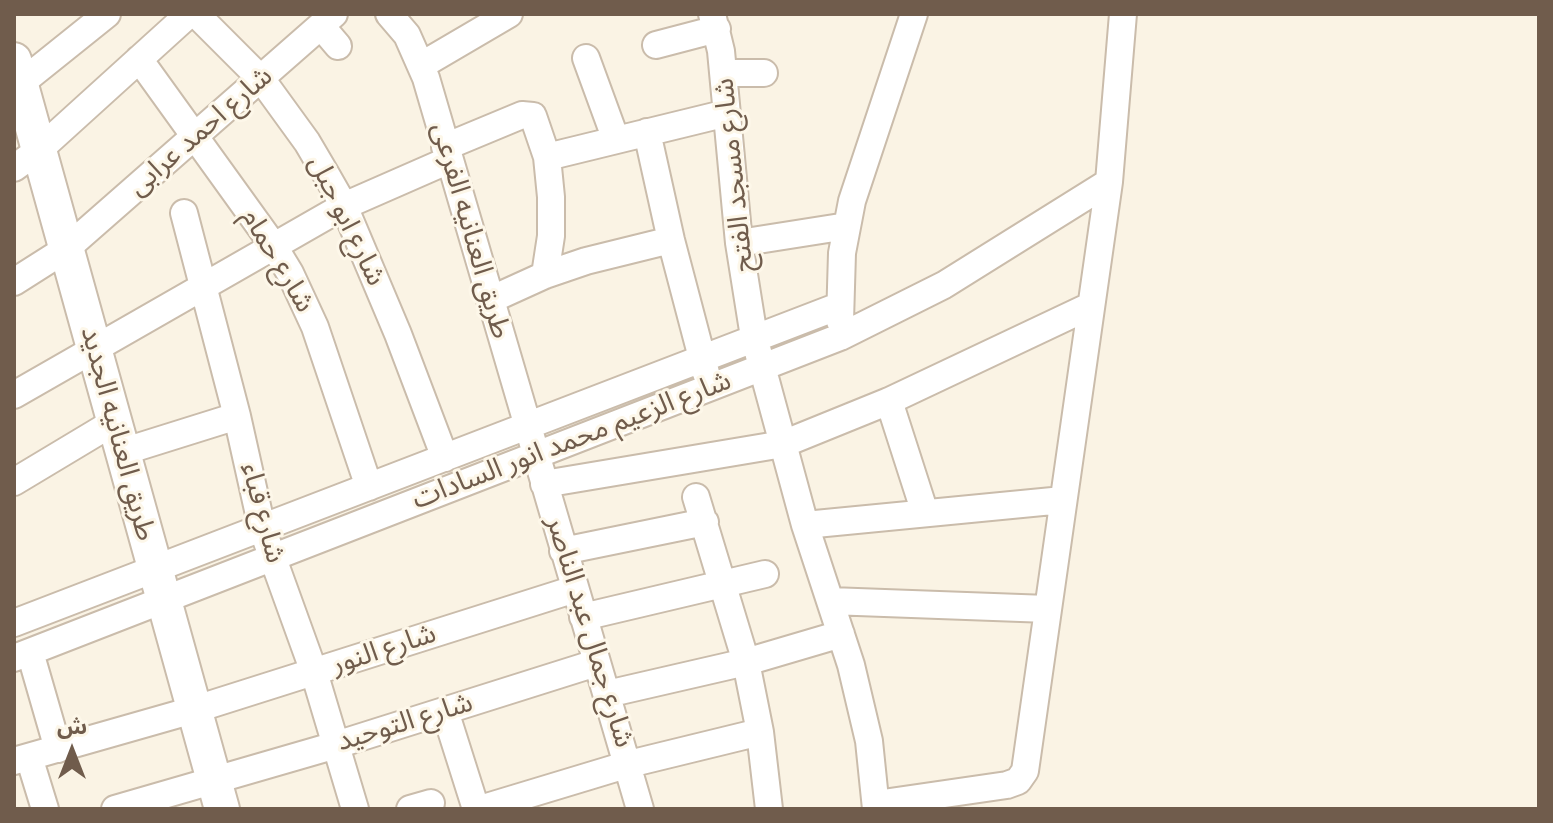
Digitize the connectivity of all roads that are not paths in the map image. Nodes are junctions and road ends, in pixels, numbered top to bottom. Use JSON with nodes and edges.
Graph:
{"nodes":[{"id":1,"x":107,"y":14,"type":"edge"},
{"id":2,"x":189,"y":14,"type":"edge"},
{"id":3,"x":196,"y":14,"type":"edge"},
{"id":4,"x":389,"y":14,"type":"edge"},
{"id":5,"x":509,"y":14,"type":"edge"},
{"id":6,"x":914,"y":14,"type":"edge"},
{"id":7,"x":1123,"y":14,"type":"edge"},
{"id":8,"x":328,"y":20,"type":"edge"},
{"id":9,"x":714,"y":22,"type":"edge"},
{"id":10,"x":656,"y":45,"type":"dead end"},
{"id":11,"x":338,"y":46,"type":"dead end"},
{"id":12,"x":586,"y":58,"type":"dead end"},
{"id":13,"x":139,"y":59,"type":"junction"},
{"id":14,"x":422,"y":65,"type":"junction"},
{"id":15,"x":16,"y":67,"type":"edge"},
{"id":16,"x":724,"y":73,"type":"junction"},
{"id":17,"x":764,"y":73,"type":"dead end"},
{"id":18,"x":262,"y":80,"type":"junction"},
{"id":19,"x":727,"y":113,"type":"junction"},
{"id":20,"x":647,"y":132,"type":"junction"},
{"id":21,"x":196,"y":137,"type":"junction"},
{"id":22,"x":616,"y":140,"type":"junction"},
{"id":23,"x":447,"y":154,"type":"junction"},
{"id":24,"x":547,"y":157,"type":"junction"},
{"id":25,"x":26,"y":159,"type":"edge"},
{"id":26,"x":1109,"y":182,"type":"junction"},
{"id":27,"x":344,"y":206,"type":"junction"},
{"id":28,"x":184,"y":213,"type":"dead end"},
{"id":29,"x":847,"y":226,"type":"junction"},
{"id":30,"x":671,"y":240,"type":"junction"},
{"id":31,"x":739,"y":243,"type":"junction"},
{"id":32,"x":273,"y":245,"type":"junction"},
{"id":33,"x":66,"y":249,"type":"junction"},
{"id":34,"x":545,"y":275,"type":"junction"},
{"id":35,"x":14,"y":282,"type":"edge"},
{"id":36,"x":203,"y":285,"type":"junction"},
{"id":37,"x":490,"y":300,"type":"junction"},
{"id":38,"x":839,"y":306,"type":"junction"},
{"id":39,"x":1090,"y":306,"type":"junction"},
{"id":40,"x":754,"y":337,"type":"junction"},
{"id":41,"x":840,"y":337,"type":"junction"},
{"id":42,"x":94,"y":349,"type":"junction"},
{"id":43,"x":702,"y":359,"type":"junction"},
{"id":44,"x":762,"y":367,"type":"junction"},
{"id":45,"x":709,"y":388,"type":"junction"},
{"id":46,"x":14,"y":395,"type":"edge"},
{"id":47,"x":889,"y":401,"type":"junction"},
{"id":48,"x":237,"y":416,"type":"junction"},
{"id":49,"x":528,"y":426,"type":"junction"},
{"id":50,"x":118,"y":437,"type":"junction"},
{"id":51,"x":783,"y":444,"type":"junction"},
{"id":52,"x":535,"y":456,"type":"junction"},
{"id":53,"x":445,"y":458,"type":"junction"},
{"id":54,"x":14,"y":482,"type":"edge"},
{"id":55,"x":544,"y":484,"type":"junction"},
{"id":56,"x":369,"y":487,"type":"junction"},
{"id":57,"x":696,"y":497,"type":"dead end"},
{"id":58,"x":1063,"y":500,"type":"junction"},
{"id":59,"x":925,"y":513,"type":"junction"},
{"id":60,"x":705,"y":522,"type":"junction"},
{"id":61,"x":805,"y":525,"type":"junction"},
{"id":62,"x":262,"y":528,"type":"junction"},
{"id":63,"x":563,"y":551,"type":"junction"},
{"id":64,"x":273,"y":557,"type":"junction"},
{"id":65,"x":765,"y":574,"type":"dead end"},
{"id":66,"x":724,"y":584,"type":"junction"},
{"id":67,"x":158,"y":585,"type":"junction"},
{"id":68,"x":575,"y":589,"type":"junction"},
{"id":69,"x":830,"y":601,"type":"junction"},
{"id":70,"x":1048,"y":609,"type":"junction"},
{"id":71,"x":16,"y":615,"type":"edge"},
{"id":72,"x":583,"y":617,"type":"junction"},
{"id":73,"x":841,"y":634,"type":"junction"},
{"id":74,"x":22,"y":655,"type":"edge"},
{"id":75,"x":746,"y":662,"type":"junction"},
{"id":76,"x":596,"y":663,"type":"junction"},
{"id":77,"x":314,"y":672,"type":"junction"},
{"id":78,"x":607,"y":694,"type":"junction"},
{"id":79,"x":193,"y":710,"type":"junction"},
{"id":80,"x":445,"y":711,"type":"junction"},
{"id":81,"x":760,"y":732,"type":"junction"},
{"id":82,"x":336,"y":745,"type":"junction"},
{"id":83,"x":58,"y":749,"type":"junction"},
{"id":84,"x":21,"y":759,"type":"edge"},
{"id":85,"x":629,"y":764,"type":"junction"},
{"id":86,"x":217,"y":794,"type":"edge"},
{"id":87,"x":876,"y":806,"type":"edge"},
{"id":88,"x":45,"y":809,"type":"edge"},
{"id":89,"x":115,"y":809,"type":"edge"},
{"id":90,"x":355,"y":809,"type":"edge"},
{"id":91,"x":478,"y":809,"type":"edge"},
{"id":92,"x":640,"y":809,"type":"edge"},
{"id":93,"x":769,"y":809,"type":"edge"}],
"edges":[{"from":1,"to":15,"type":"street"},
{"from":2,"to":13,"type":"street"},
{"from":3,"to":18,"type":"street","name":"شارع ابو جبل"},
{"from":4,"to":14,"type":"street","name":"طريق العنانيه الفرعى"},
{"from":5,"to":14,"type":"street"},
{"from":6,"to":29,"type":"street"},
{"from":7,"to":26,"type":"street"},
{"from":8,"to":11,"type":"street"},
{"from":8,"to":18,"type":"street","name":"شارع احمد عرابى"},
{"from":9,"to":10,"type":"street"},
{"from":9,"to":16,"type":"street","name":"شارع مسجد الفتح"},
{"from":12,"to":22,"type":"street"},
{"from":13,"to":21,"type":"street","name":"شارع حمام"},
{"from":13,"to":25,"type":"street"},
{"from":14,"to":23,"type":"street","name":"طريق العنانيه الفرعى"},
{"from":15,"to":25,"type":"street","name":"طريق العنانيه الجديد"},
{"from":16,"to":17,"type":"street"},
{"from":16,"to":19,"type":"street","name":"شارع مسجد الفتح"},
{"from":18,"to":21,"type":"street","name":"شارع احمد عرابى"},
{"from":18,"to":27,"type":"street","name":"شارع ابو جبل"},
{"from":19,"to":20,"type":"street"},
{"from":19,"to":31,"type":"street","name":"شارع مسجد الفتح"},
{"from":20,"to":22,"type":"street"},
{"from":20,"to":30,"type":"street"},
{"from":21,"to":32,"type":"street","name":"شارع حمام"},
{"from":21,"to":33,"type":"street","name":"شارع احمد عرابى"},
{"from":22,"to":24,"type":"street"},
{"from":23,"to":24,"type":"street"},
{"from":23,"to":27,"type":"street"},
{"from":23,"to":37,"type":"street","name":"طريق العنانيه الفرعى"},
{"from":24,"to":34,"type":"street"},
{"from":25,"to":33,"type":"street","name":"طريق العنانيه الجديد"},
{"from":26,"to":39,"type":"street"},
{"from":26,"to":41,"type":"street","name":"شارع الزعيم محمد انور السادات"},
{"from":27,"to":32,"type":"street"},
{"from":27,"to":53,"type":"street","name":"شارع ابو جبل"},
{"from":28,"to":36,"type":"street","name":"شارع قباء"},
{"from":29,"to":31,"type":"street"},
{"from":29,"to":38,"type":"street"},
{"from":30,"to":34,"type":"street"},
{"from":30,"to":43,"type":"street"},
{"from":31,"to":40,"type":"street","name":"شارع مسجد الفتح"},
{"from":32,"to":36,"type":"street"},
{"from":32,"to":56,"type":"street","name":"شارع حمام"},
{"from":33,"to":35,"type":"street","name":"شارع احمد عرابى"},
{"from":33,"to":42,"type":"street","name":"طريق العنانيه الجديد"},
{"from":34,"to":37,"type":"street"},
{"from":36,"to":42,"type":"street"},
{"from":36,"to":48,"type":"street","name":"شارع قباء"},
{"from":37,"to":49,"type":"street","name":"طريق العنانيه الفرعى"},
{"from":38,"to":40,"type":"street","name":"شارع الزعيم محمد انور السادات"},
{"from":38,"to":41,"type":"street"},
{"from":39,"to":47,"type":"street"},
{"from":39,"to":58,"type":"street"},
{"from":40,"to":43,"type":"street","name":"شارع الزعيم محمد انور السادات"},
{"from":40,"to":44,"type":"street","name":"شارع مسجد الفتح"},
{"from":41,"to":44,"type":"street","name":"شارع الزعيم محمد انور السادات"},
{"from":42,"to":46,"type":"street"},
{"from":42,"to":50,"type":"street","name":"طريق العنانيه الجديد"},
{"from":43,"to":45,"type":"street"},
{"from":43,"to":49,"type":"street","name":"شارع الزعيم محمد انور السادات"},
{"from":44,"to":45,"type":"street","name":"شارع الزعيم محمد انور السادات"},
{"from":44,"to":51,"type":"street","name":"شارع مسجد الفتح"},
{"from":45,"to":52,"type":"street","name":"شارع الزعيم محمد انور السادات"},
{"from":47,"to":51,"type":"street"},
{"from":47,"to":59,"type":"street"},
{"from":48,"to":50,"type":"street"},
{"from":48,"to":62,"type":"street","name":"شارع قباء"},
{"from":49,"to":52,"type":"street","name":"طريق العنانيه الفرعى"},
{"from":49,"to":53,"type":"street","name":"شارع الزعيم محمد انور السادات"},
{"from":50,"to":54,"type":"street"},
{"from":50,"to":67,"type":"street","name":"طريق العنانيه الجديد"},
{"from":51,"to":55,"type":"street"},
{"from":51,"to":61,"type":"street","name":"شارع مسجد الفتح"},
{"from":52,"to":55,"type":"street","name":"شارع جمال عبد الناصر"},
{"from":52,"to":64,"type":"street","name":"شارع الزعيم محمد انور السادات"},
{"from":53,"to":56,"type":"street","name":"شارع الزعيم محمد انور السادات"},
{"from":55,"to":63,"type":"street","name":"شارع جمال عبد الناصر"},
{"from":56,"to":62,"type":"street","name":"شارع الزعيم محمد انور السادات"},
{"from":57,"to":60,"type":"street"},
{"from":58,"to":59,"type":"street"},
{"from":58,"to":70,"type":"street"},
{"from":59,"to":61,"type":"street"},
{"from":60,"to":63,"type":"street"},
{"from":60,"to":66,"type":"street"},
{"from":61,"to":69,"type":"street","name":"شارع مسجد الفتح"},
{"from":62,"to":64,"type":"street","name":"شارع قباء"},
{"from":62,"to":67,"type":"street","name":"شارع الزعيم محمد انور السادات"},
{"from":63,"to":68,"type":"street","name":"شارع جمال عبد الناصر"},
{"from":64,"to":67,"type":"street","name":"شارع الزعيم محمد انور السادات"},
{"from":64,"to":77,"type":"street","name":"شارع قباء"},
{"from":65,"to":66,"type":"street"},
{"from":66,"to":72,"type":"street"},
{"from":66,"to":75,"type":"street"},
{"from":67,"to":71,"type":"street","name":"شارع الزعيم محمد انور السادات"},
{"from":67,"to":74,"type":"street","name":"شارع الزعيم محمد انور السادات"},
{"from":67,"to":79,"type":"street","name":"طريق العنانيه الجديد"},
{"from":68,"to":72,"type":"street","name":"شارع جمال عبد الناصر"},
{"from":68,"to":77,"type":"street","name":"شارع النور"},
{"from":69,"to":70,"type":"street"},
{"from":69,"to":73,"type":"street","name":"شارع مسجد الفتح"},
{"from":70,"to":87,"type":"street"},
{"from":72,"to":76,"type":"street","name":"شارع جمال عبد الناصر"},
{"from":73,"to":75,"type":"street"},
{"from":73,"to":87,"type":"street","name":"شارع مسجد الفتح"},
{"from":74,"to":83,"type":"street"},
{"from":75,"to":78,"type":"street"},
{"from":75,"to":81,"type":"street"},
{"from":76,"to":78,"type":"street","name":"شارع جمال عبد الناصر"},
{"from":76,"to":80,"type":"street","name":"شارع التوحيد"},
{"from":77,"to":79,"type":"street","name":"شارع النور"},
{"from":77,"to":82,"type":"street","name":"شارع قباء"},
{"from":78,"to":85,"type":"street","name":"شارع جمال عبد الناصر"},
{"from":79,"to":83,"type":"street","name":"شارع النور"},
{"from":79,"to":86,"type":"street","name":"طريق العنانيه الجديد"},
{"from":80,"to":82,"type":"street","name":"شارع التوحيد"},
{"from":80,"to":91,"type":"street"},
{"from":81,"to":85,"type":"street"},
{"from":81,"to":93,"type":"street"},
{"from":82,"to":86,"type":"street","name":"شارع التوحيد"},
{"from":82,"to":90,"type":"street","name":"شارع قباء"},
{"from":83,"to":84,"type":"street","name":"شارع النور"},
{"from":84,"to":88,"type":"street"},
{"from":85,"to":91,"type":"street"},
{"from":85,"to":92,"type":"street","name":"شارع جمال عبد الناصر"},
{"from":86,"to":89,"type":"street","name":"شارع التوحيد"}]}
